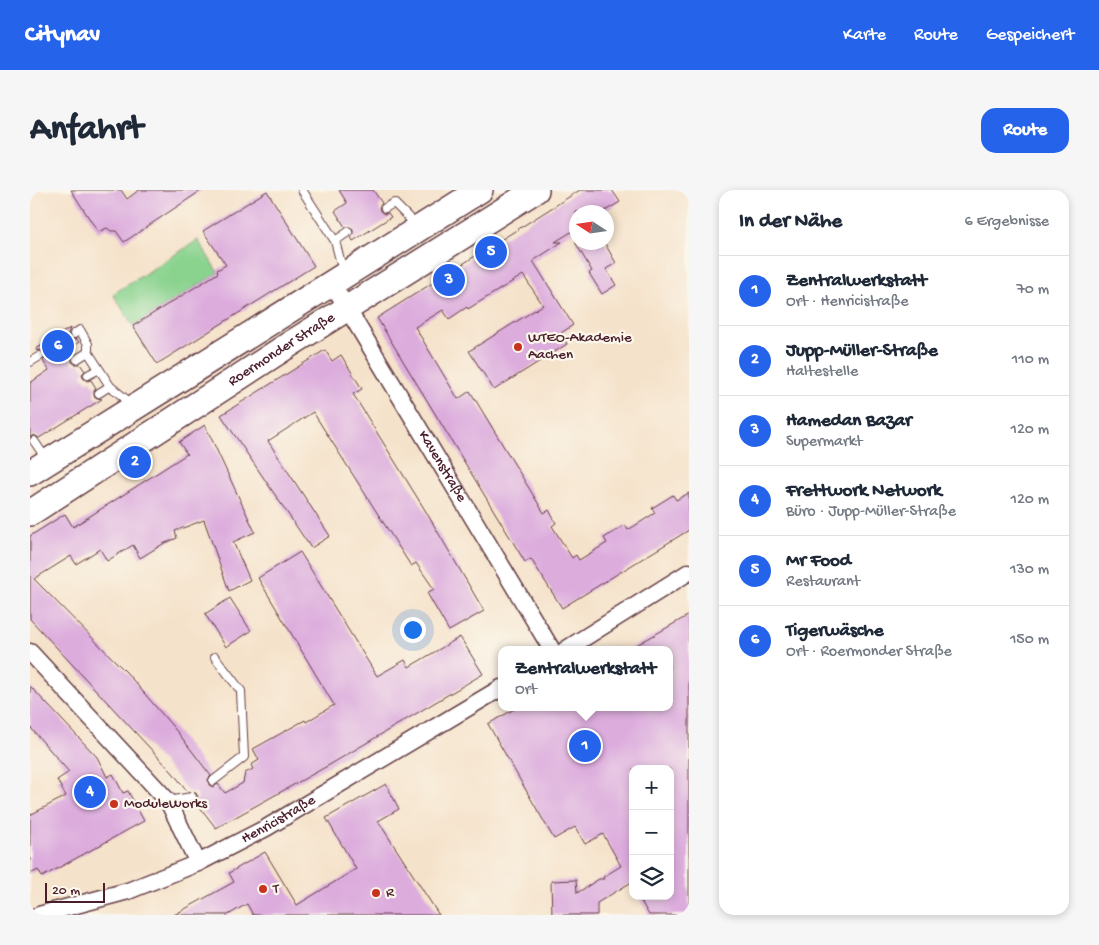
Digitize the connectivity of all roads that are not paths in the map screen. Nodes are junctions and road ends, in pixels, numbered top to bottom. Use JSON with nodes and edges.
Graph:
{"nodes":[{"id":1,"x":302,"y":190,"type":"edge"},
{"id":2,"x":480,"y":190,"type":"edge"},
{"id":3,"x":536,"y":190,"type":"edge"},
{"id":4,"x":385,"y":208,"type":"dead end"},
{"id":5,"x":419,"y":228,"type":"junction"},
{"id":6,"x":348,"y":232,"type":"dead end"},
{"id":7,"x":335,"y":241,"type":"junction"},
{"id":8,"x":338,"y":279,"type":"junction"},
{"id":9,"x":347,"y":309,"type":"junction"},
{"id":10,"x":74,"y":334,"type":"dead end"},
{"id":11,"x":88,"y":352,"type":"junction"},
{"id":12,"x":40,"y":356,"type":"dead end"},
{"id":13,"x":77,"y":359,"type":"dead end"},
{"id":14,"x":30,"y":362,"type":"edge"},
{"id":15,"x":99,"y":369,"type":"junction"},
{"id":16,"x":88,"y":375,"type":"dead end"},
{"id":17,"x":110,"y":386,"type":"junction"},
{"id":18,"x":99,"y":393,"type":"dead end"},
{"id":19,"x":134,"y":407,"type":"junction"},
{"id":20,"x":34,"y":441,"type":"dead end"},
{"id":21,"x":39,"y":468,"type":"edge"},
{"id":22,"x":30,"y":513,"type":"edge"},
{"id":23,"x":689,"y":572,"type":"edge"},
{"id":24,"x":550,"y":646,"type":"edge"},
{"id":25,"x":571,"y":646,"type":"edge"},
{"id":26,"x":30,"y":652,"type":"edge"},
{"id":27,"x":215,"y":657,"type":"dead end"},
{"id":28,"x":498,"y":690,"type":"edge"},
{"id":29,"x":213,"y":781,"type":"dead end"},
{"id":30,"x":192,"y":797,"type":"dead end"},
{"id":31,"x":168,"y":801,"type":"junction"},
{"id":32,"x":198,"y":863,"type":"junction"},
{"id":33,"x":39,"y":915,"type":"edge"}],
"edges":[{"from":1,"to":7,"type":"lane"},
{"from":2,"to":5,"type":"main road","name":"Roermonder Straße"},
{"from":3,"to":9,"type":"main road","name":"Roermonder Straße"},
{"from":4,"to":5,"type":"lane"},
{"from":5,"to":8,"type":"main road","name":"Roermonder Straße"},
{"from":6,"to":7,"type":"lane"},
{"from":7,"to":8,"type":"lane"},
{"from":8,"to":9,"type":"street","name":"Kavenstraße"},
{"from":8,"to":19,"type":"main road","name":"Roermonder Straße"},
{"from":9,"to":22,"type":"main road","name":"Roermonder Straße"},
{"from":9,"to":24,"type":"street","name":"Kavenstraße"},
{"from":10,"to":11,"type":"lane"},
{"from":11,"to":13,"type":"lane"},
{"from":11,"to":15,"type":"lane"},
{"from":12,"to":14,"type":"lane"},
{"from":15,"to":16,"type":"lane"},
{"from":15,"to":17,"type":"lane"},
{"from":17,"to":18,"type":"lane"},
{"from":17,"to":19,"type":"lane"},
{"from":19,"to":21,"type":"main road","name":"Roermonder Straße"},
{"from":20,"to":21,"type":"lane"},
{"from":23,"to":25,"type":"street"},
{"from":26,"to":31,"type":"street"},
{"from":27,"to":29,"type":"lane"},
{"from":28,"to":32,"type":"street","name":"Henricistraße"},
{"from":30,"to":31,"type":"lane"},
{"from":31,"to":32,"type":"street"},
{"from":32,"to":33,"type":"street","name":"Henricistraße"}]}
